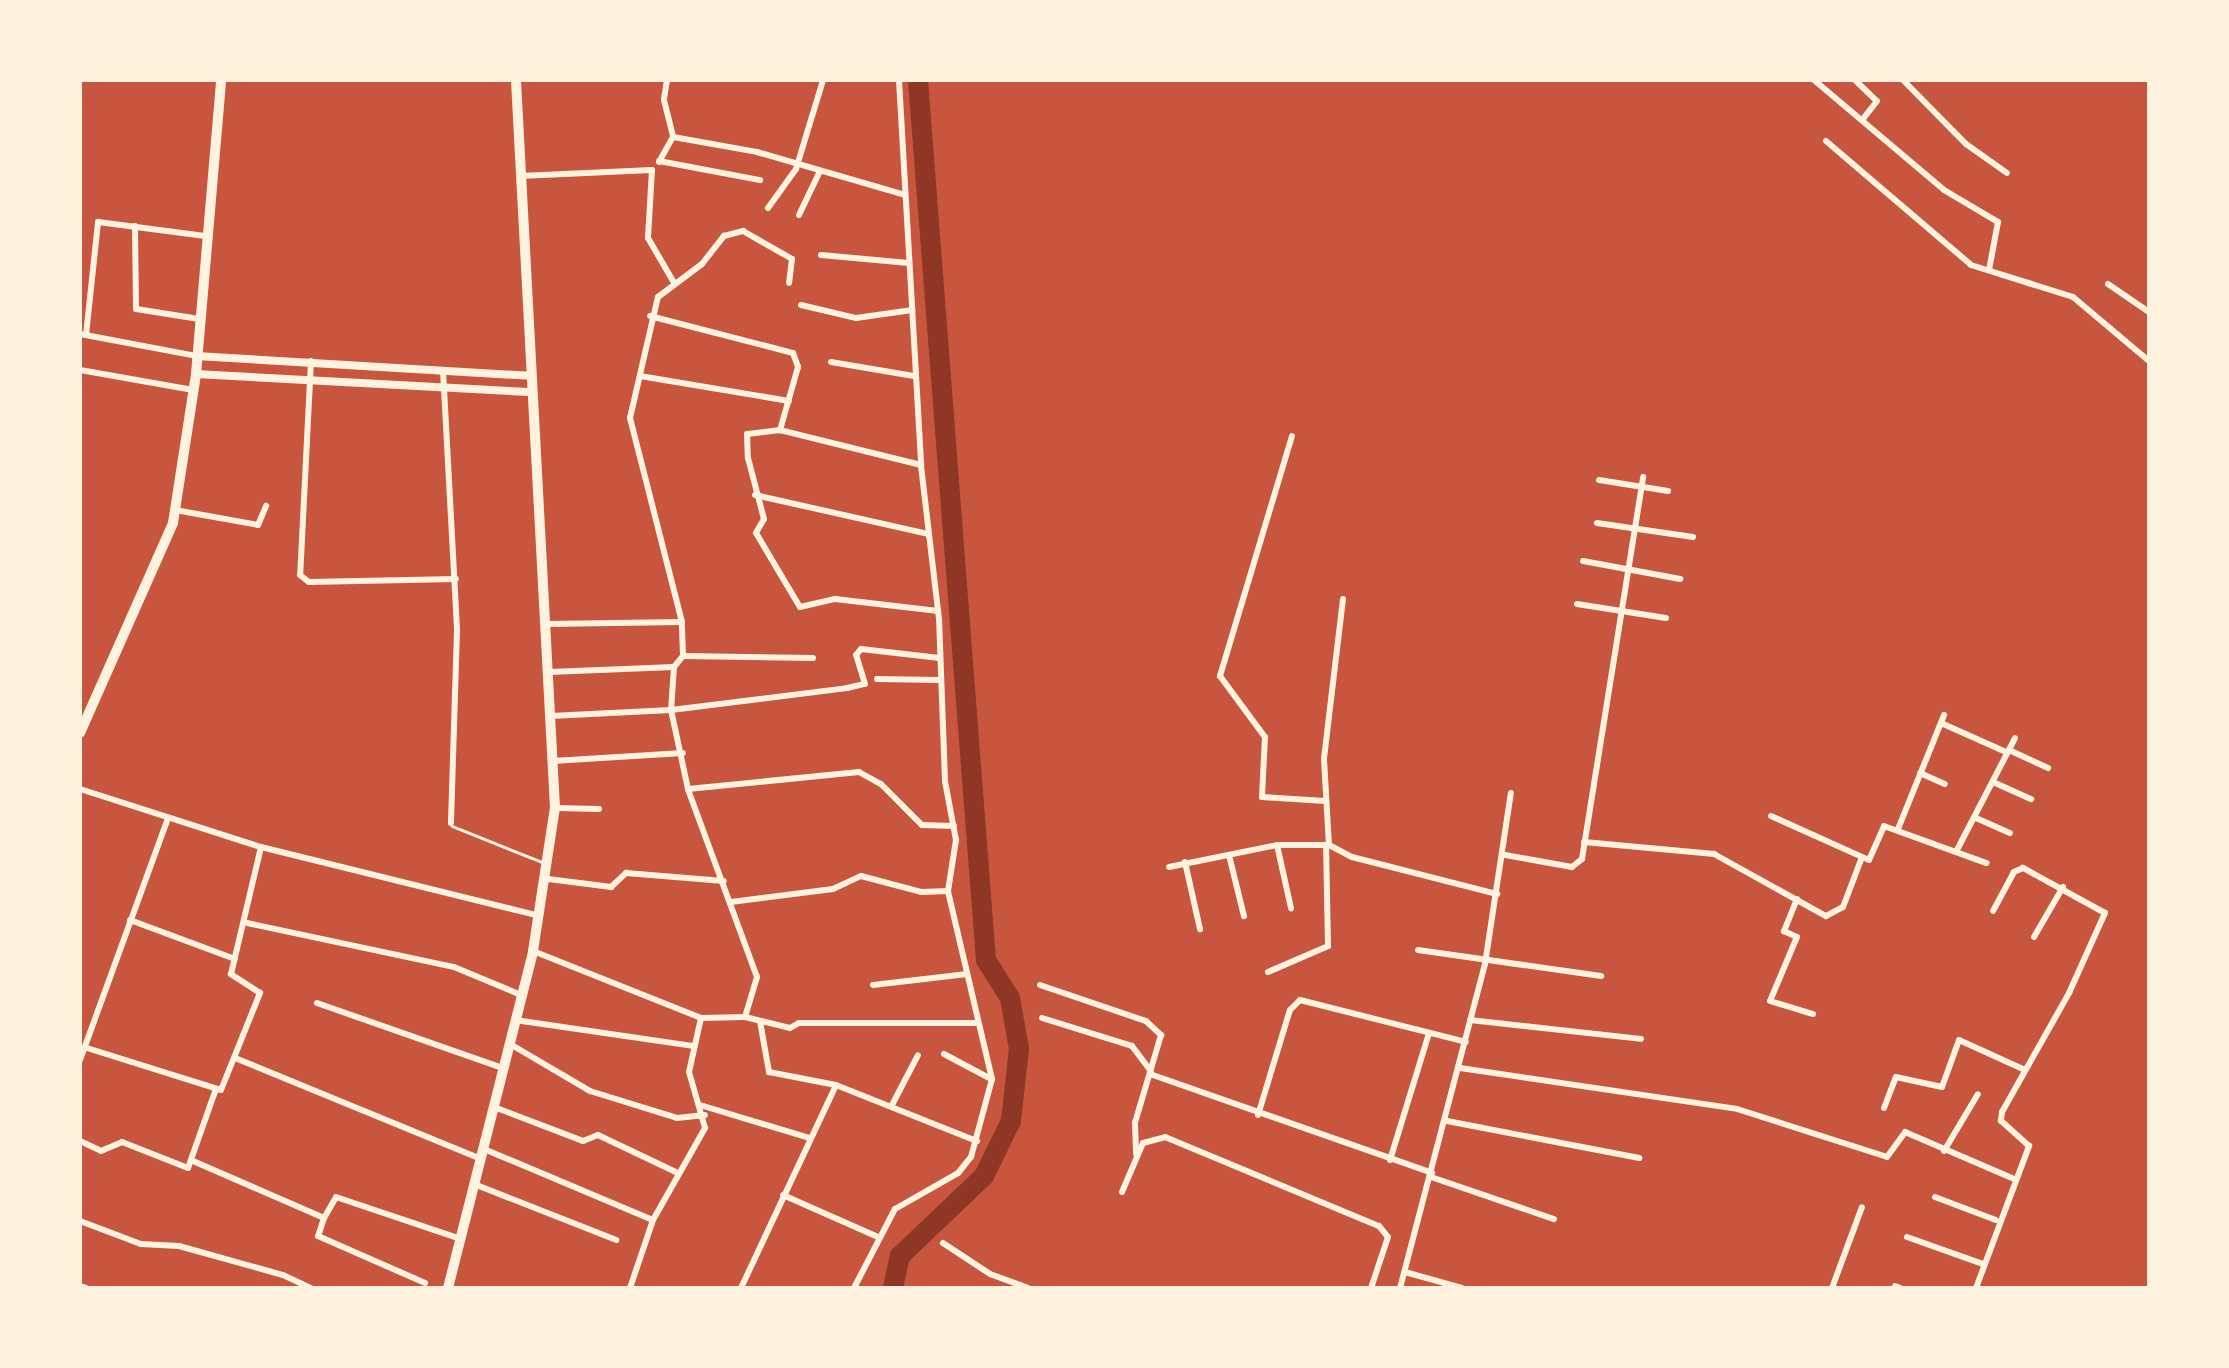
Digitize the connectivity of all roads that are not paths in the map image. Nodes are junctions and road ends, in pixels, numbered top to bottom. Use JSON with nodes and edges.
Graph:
{"nodes":[{"id":1,"x":222,"y":80,"type":"edge"},
{"id":2,"x":516,"y":80,"type":"edge"},
{"id":3,"x":667,"y":80,"type":"edge"},
{"id":4,"x":822,"y":80,"type":"edge"},
{"id":5,"x":899,"y":80,"type":"edge"},
{"id":6,"x":1814,"y":80,"type":"edge"},
{"id":7,"x":1855,"y":80,"type":"edge"},
{"id":8,"x":1902,"y":80,"type":"edge"},
{"id":9,"x":1862,"y":120,"type":"junction"},
{"id":10,"x":673,"y":137,"type":"junction"},
{"id":11,"x":1826,"y":142,"type":"dead end"},
{"id":12,"x":659,"y":162,"type":"junction"},
{"id":13,"x":797,"y":162,"type":"junction"},
{"id":14,"x":652,"y":170,"type":"junction"},
{"id":15,"x":820,"y":171,"type":"junction"},
{"id":16,"x":2007,"y":173,"type":"dead end"},
{"id":17,"x":520,"y":176,"type":"junction"},
{"id":18,"x":760,"y":180,"type":"dead end"},
{"id":19,"x":905,"y":195,"type":"junction"},
{"id":20,"x":768,"y":208,"type":"dead end"},
{"id":21,"x":800,"y":215,"type":"dead end"},
{"id":22,"x":135,"y":226,"type":"junction"},
{"id":23,"x":206,"y":236,"type":"junction"},
{"id":24,"x":821,"y":255,"type":"dead end"},
{"id":25,"x":909,"y":264,"type":"junction"},
{"id":26,"x":1989,"y":270,"type":"junction"},
{"id":27,"x":673,"y":281,"type":"junction"},
{"id":28,"x":789,"y":283,"type":"dead end"},
{"id":29,"x":2108,"y":284,"type":"dead end"},
{"id":30,"x":801,"y":305,"type":"dead end"},
{"id":31,"x":912,"y":310,"type":"junction"},
{"id":32,"x":2149,"y":312,"type":"edge"},
{"id":33,"x":650,"y":316,"type":"junction"},
{"id":34,"x":199,"y":318,"type":"junction"},
{"id":35,"x":83,"y":334,"type":"edge"},
{"id":36,"x":196,"y":356,"type":"junction"},
{"id":37,"x":311,"y":362,"type":"junction"},
{"id":38,"x":831,"y":362,"type":"dead end"},
{"id":39,"x":2149,"y":362,"type":"edge"},
{"id":40,"x":80,"y":370,"type":"edge"},
{"id":41,"x":443,"y":370,"type":"junction"},
{"id":42,"x":196,"y":374,"type":"junction"},
{"id":43,"x":530,"y":376,"type":"junction"},
{"id":44,"x":640,"y":376,"type":"junction"},
{"id":45,"x":914,"y":376,"type":"junction"},
{"id":46,"x":310,"y":381,"type":"junction"},
{"id":47,"x":444,"y":388,"type":"junction"},
{"id":48,"x":193,"y":390,"type":"junction"},
{"id":49,"x":530,"y":392,"type":"junction"},
{"id":50,"x":789,"y":400,"type":"junction"},
{"id":51,"x":780,"y":430,"type":"junction"},
{"id":52,"x":1292,"y":436,"type":"dead end"},
{"id":53,"x":921,"y":465,"type":"junction"},
{"id":54,"x":1643,"y":477,"type":"dead end"},
{"id":55,"x":1599,"y":480,"type":"dead end"},
{"id":56,"x":1641,"y":487,"type":"junction"},
{"id":57,"x":1668,"y":491,"type":"dead end"},
{"id":58,"x":754,"y":494,"type":"junction"},
{"id":59,"x":266,"y":506,"type":"dead end"},
{"id":60,"x":175,"y":510,"type":"junction"},
{"id":61,"x":1596,"y":523,"type":"dead end"},
{"id":62,"x":1634,"y":529,"type":"junction"},
{"id":63,"x":928,"y":534,"type":"junction"},
{"id":64,"x":1693,"y":537,"type":"dead end"},
{"id":65,"x":1583,"y":561,"type":"dead end"},
{"id":66,"x":1628,"y":570,"type":"junction"},
{"id":67,"x":1680,"y":579,"type":"dead end"},
{"id":68,"x":456,"y":580,"type":"junction"},
{"id":69,"x":1343,"y":599,"type":"dead end"},
{"id":70,"x":1577,"y":604,"type":"dead end"},
{"id":71,"x":1621,"y":610,"type":"junction"},
{"id":72,"x":938,"y":611,"type":"junction"},
{"id":73,"x":1666,"y":618,"type":"dead end"},
{"id":74,"x":682,"y":622,"type":"junction"},
{"id":75,"x":546,"y":624,"type":"junction"},
{"id":76,"x":683,"y":656,"type":"junction"},
{"id":77,"x":813,"y":658,"type":"dead end"},
{"id":78,"x":939,"y":658,"type":"junction"},
{"id":79,"x":674,"y":667,"type":"junction"},
{"id":80,"x":547,"y":672,"type":"junction"},
{"id":81,"x":877,"y":679,"type":"dead end"},
{"id":82,"x":939,"y":680,"type":"junction"},
{"id":83,"x":671,"y":710,"type":"junction"},
{"id":84,"x":551,"y":716,"type":"junction"},
{"id":85,"x":80,"y":733,"type":"edge"},
{"id":86,"x":2015,"y":738,"type":"dead end"},
{"id":87,"x":2008,"y":751,"type":"junction"},
{"id":88,"x":683,"y":753,"type":"junction"},
{"id":89,"x":553,"y":761,"type":"junction"},
{"id":90,"x":2048,"y":768,"type":"dead end"},
{"id":91,"x":1920,"y":773,"type":"junction"},
{"id":92,"x":1994,"y":782,"type":"junction"},
{"id":93,"x":1945,"y":784,"type":"dead end"},
{"id":94,"x":80,"y":789,"type":"edge"},
{"id":95,"x":688,"y":789,"type":"junction"},
{"id":96,"x":1511,"y":793,"type":"dead end"},
{"id":97,"x":2031,"y":799,"type":"dead end"},
{"id":98,"x":1325,"y":801,"type":"junction"},
{"id":99,"x":554,"y":808,"type":"junction"},
{"id":100,"x":598,"y":809,"type":"dead end"},
{"id":101,"x":1772,"y":816,"type":"dead end"},
{"id":102,"x":1976,"y":818,"type":"junction"},
{"id":103,"x":167,"y":821,"type":"junction"},
{"id":104,"x":451,"y":822,"type":"joint"},
{"id":105,"x":954,"y":826,"type":"junction"},
{"id":106,"x":1898,"y":828,"type":"junction"},
{"id":107,"x":2010,"y":834,"type":"dead end"},
{"id":108,"x":1584,"y":842,"type":"junction"},
{"id":109,"x":1277,"y":845,"type":"junction"},
{"id":110,"x":1327,"y":845,"type":"junction"},
{"id":111,"x":261,"y":847,"type":"junction"},
{"id":112,"x":1957,"y":850,"type":"junction"},
{"id":113,"x":1506,"y":855,"type":"junction"},
{"id":114,"x":1229,"y":856,"type":"junction"},
{"id":115,"x":1862,"y":858,"type":"junction"},
{"id":116,"x":1186,"y":862,"type":"junction"},
{"id":117,"x":548,"y":863,"type":"junction"},
{"id":118,"x":1986,"y":863,"type":"dead end"},
{"id":119,"x":1169,"y":867,"type":"dead end"},
{"id":120,"x":548,"y":879,"type":"junction"},
{"id":121,"x":724,"y":881,"type":"junction"},
{"id":122,"x":2063,"y":887,"type":"junction"},
{"id":123,"x":948,"y":891,"type":"junction"},
{"id":124,"x":1497,"y":894,"type":"junction"},
{"id":125,"x":1796,"y":899,"type":"junction"},
{"id":126,"x":731,"y":902,"type":"junction"},
{"id":127,"x":1291,"y":908,"type":"dead end"},
{"id":128,"x":1993,"y":911,"type":"dead end"},
{"id":129,"x":540,"y":916,"type":"junction"},
{"id":130,"x":1244,"y":916,"type":"dead end"},
{"id":131,"x":130,"y":920,"type":"junction"},
{"id":132,"x":247,"y":923,"type":"junction"},
{"id":133,"x":1200,"y":929,"type":"dead end"},
{"id":134,"x":2034,"y":936,"type":"dead end"},
{"id":135,"x":1418,"y":950,"type":"dead end"},
{"id":136,"x":532,"y":951,"type":"junction"},
{"id":137,"x":235,"y":958,"type":"junction"},
{"id":138,"x":1485,"y":964,"type":"junction"},
{"id":139,"x":1268,"y":972,"type":"dead end"},
{"id":140,"x":967,"y":974,"type":"junction"},
{"id":141,"x":1600,"y":976,"type":"dead end"},
{"id":142,"x":873,"y":985,"type":"dead end"},
{"id":143,"x":1040,"y":985,"type":"dead end"},
{"id":144,"x":520,"y":994,"type":"junction"},
{"id":145,"x":317,"y":1003,"type":"dead end"},
{"id":146,"x":1813,"y":1014,"type":"dead end"},
{"id":147,"x":745,"y":1017,"type":"junction"},
{"id":148,"x":701,"y":1018,"type":"junction"},
{"id":149,"x":1042,"y":1018,"type":"dead end"},
{"id":150,"x":514,"y":1020,"type":"junction"},
{"id":151,"x":1470,"y":1020,"type":"junction"},
{"id":152,"x":760,"y":1021,"type":"junction"},
{"id":153,"x":975,"y":1023,"type":"junction"},
{"id":154,"x":1429,"y":1032,"type":"junction"},
{"id":155,"x":1641,"y":1039,"type":"dead end"},
{"id":156,"x":1466,"y":1042,"type":"junction"},
{"id":157,"x":509,"y":1043,"type":"junction"},
{"id":158,"x":694,"y":1046,"type":"junction"},
{"id":159,"x":87,"y":1048,"type":"junction"},
{"id":160,"x":944,"y":1054,"type":"dead end"},
{"id":161,"x":918,"y":1055,"type":"dead end"},
{"id":162,"x":235,"y":1058,"type":"junction"},
{"id":163,"x":80,"y":1060,"type":"edge"},
{"id":164,"x":502,"y":1068,"type":"junction"},
{"id":165,"x":1460,"y":1068,"type":"junction"},
{"id":166,"x":2025,"y":1070,"type":"junction"},
{"id":167,"x":1151,"y":1073,"type":"junction"},
{"id":168,"x":992,"y":1080,"type":"junction"},
{"id":169,"x":836,"y":1085,"type":"junction"},
{"id":170,"x":219,"y":1090,"type":"junction"},
{"id":171,"x":1978,"y":1094,"type":"dead end"},
{"id":172,"x":699,"y":1104,"type":"junction"},
{"id":173,"x":892,"y":1105,"type":"junction"},
{"id":174,"x":494,"y":1108,"type":"junction"},
{"id":175,"x":1884,"y":1108,"type":"dead end"},
{"id":176,"x":705,"y":1115,"type":"junction"},
{"id":177,"x":1258,"y":1116,"type":"junction"},
{"id":178,"x":1447,"y":1121,"type":"junction"},
{"id":179,"x":808,"y":1138,"type":"junction"},
{"id":180,"x":977,"y":1141,"type":"junction"},
{"id":181,"x":80,"y":1142,"type":"edge"},
{"id":182,"x":1944,"y":1150,"type":"junction"},
{"id":183,"x":482,"y":1154,"type":"junction"},
{"id":184,"x":1137,"y":1155,"type":"junction"},
{"id":185,"x":1639,"y":1158,"type":"dead end"},
{"id":186,"x":1390,"y":1160,"type":"junction"},
{"id":187,"x":194,"y":1161,"type":"junction"},
{"id":188,"x":678,"y":1173,"type":"junction"},
{"id":189,"x":1431,"y":1175,"type":"junction"},
{"id":190,"x":2014,"y":1179,"type":"junction"},
{"id":191,"x":474,"y":1184,"type":"junction"},
{"id":192,"x":1122,"y":1192,"type":"dead end"},
{"id":193,"x":783,"y":1195,"type":"junction"},
{"id":194,"x":1935,"y":1197,"type":"dead end"},
{"id":195,"x":1862,"y":1207,"type":"dead end"},
{"id":196,"x":324,"y":1218,"type":"junction"},
{"id":197,"x":1554,"y":1219,"type":"dead end"},
{"id":198,"x":653,"y":1220,"type":"junction"},
{"id":199,"x":1996,"y":1220,"type":"junction"},
{"id":200,"x":80,"y":1221,"type":"edge"},
{"id":201,"x":876,"y":1236,"type":"junction"},
{"id":202,"x":1907,"y":1237,"type":"dead end"},
{"id":203,"x":458,"y":1238,"type":"junction"},
{"id":204,"x":616,"y":1240,"type":"dead end"},
{"id":205,"x":943,"y":1243,"type":"dead end"},
{"id":206,"x":1983,"y":1264,"type":"junction"},
{"id":207,"x":1405,"y":1272,"type":"junction"},
{"id":208,"x":426,"y":1283,"type":"dead end"},
{"id":209,"x":1024,"y":1287,"type":"edge"},
{"id":210,"x":311,"y":1288,"type":"edge"},
{"id":211,"x":448,"y":1288,"type":"edge"},
{"id":212,"x":630,"y":1288,"type":"edge"},
{"id":213,"x":741,"y":1288,"type":"edge"},
{"id":214,"x":854,"y":1288,"type":"edge"},
{"id":215,"x":1371,"y":1288,"type":"edge"},
{"id":216,"x":1400,"y":1288,"type":"edge"},
{"id":217,"x":1462,"y":1288,"type":"edge"},
{"id":218,"x":1832,"y":1288,"type":"edge"},
{"id":219,"x":1976,"y":1288,"type":"edge"}],
"edges":[{"from":1,"to":23,"type":"highway"},
{"from":2,"to":17,"type":"highway"},
{"from":3,"to":10,"type":"street"},
{"from":4,"to":13,"type":"street"},
{"from":5,"to":19,"type":"street"},
{"from":6,"to":9,"type":"street"},
{"from":7,"to":9,"type":"street"},
{"from":8,"to":16,"type":"street"},
{"from":9,"to":26,"type":"street"},
{"from":10,"to":12,"type":"street"},
{"from":10,"to":13,"type":"street"},
{"from":11,"to":26,"type":"street"},
{"from":12,"to":14,"type":"street"},
{"from":12,"to":18,"type":"street"},
{"from":13,"to":15,"type":"street"},
{"from":13,"to":20,"type":"street"},
{"from":14,"to":17,"type":"street"},
{"from":14,"to":27,"type":"street"},
{"from":15,"to":19,"type":"street"},
{"from":15,"to":21,"type":"street"},
{"from":17,"to":43,"type":"highway"},
{"from":19,"to":25,"type":"street"},
{"from":22,"to":23,"type":"street"},
{"from":22,"to":34,"type":"street"},
{"from":22,"to":35,"type":"street"},
{"from":23,"to":34,"type":"highway"},
{"from":24,"to":25,"type":"street"},
{"from":25,"to":31,"type":"street"},
{"from":26,"to":39,"type":"street"},
{"from":27,"to":28,"type":"street"},
{"from":27,"to":33,"type":"street"},
{"from":29,"to":32,"type":"street"},
{"from":30,"to":31,"type":"street"},
{"from":31,"to":45,"type":"street"},
{"from":33,"to":44,"type":"street"},
{"from":33,"to":50,"type":"street"},
{"from":34,"to":36,"type":"highway"},
{"from":35,"to":36,"type":"street"},
{"from":36,"to":37,"type":"street"},
{"from":36,"to":42,"type":"highway"},
{"from":37,"to":41,"type":"street"},
{"from":37,"to":46,"type":"street"},
{"from":38,"to":45,"type":"street"},
{"from":40,"to":48,"type":"street"},
{"from":41,"to":43,"type":"street"},
{"from":41,"to":47,"type":"street"},
{"from":42,"to":46,"type":"street"},
{"from":42,"to":48,"type":"highway"},
{"from":43,"to":49,"type":"highway"},
{"from":44,"to":50,"type":"street"},
{"from":44,"to":74,"type":"street"},
{"from":45,"to":53,"type":"street"},
{"from":46,"to":47,"type":"street"},
{"from":46,"to":68,"type":"street"},
{"from":47,"to":49,"type":"street"},
{"from":47,"to":68,"type":"street"},
{"from":48,"to":60,"type":"highway"},
{"from":49,"to":75,"type":"highway"},
{"from":50,"to":51,"type":"street"},
{"from":51,"to":53,"type":"street"},
{"from":51,"to":58,"type":"street"},
{"from":52,"to":98,"type":"street"},
{"from":53,"to":63,"type":"street"},
{"from":54,"to":56,"type":"street"},
{"from":55,"to":56,"type":"street"},
{"from":56,"to":57,"type":"street"},
{"from":56,"to":62,"type":"street"},
{"from":58,"to":63,"type":"street"},
{"from":58,"to":72,"type":"street"},
{"from":59,"to":60,"type":"street"},
{"from":60,"to":85,"type":"highway"},
{"from":61,"to":62,"type":"street"},
{"from":62,"to":64,"type":"street"},
{"from":62,"to":66,"type":"street"},
{"from":63,"to":72,"type":"street"},
{"from":65,"to":66,"type":"street"},
{"from":66,"to":67,"type":"street"},
{"from":66,"to":71,"type":"street"},
{"from":68,"to":104,"type":"street"},
{"from":69,"to":98,"type":"street"},
{"from":70,"to":71,"type":"street"},
{"from":71,"to":73,"type":"street"},
{"from":71,"to":108,"type":"street"},
{"from":72,"to":78,"type":"street"},
{"from":74,"to":75,"type":"street"},
{"from":74,"to":76,"type":"street"},
{"from":75,"to":80,"type":"highway"},
{"from":76,"to":77,"type":"street"},
{"from":76,"to":79,"type":"street"},
{"from":78,"to":82,"type":"street"},
{"from":78,"to":83,"type":"street"},
{"from":79,"to":80,"type":"street"},
{"from":79,"to":83,"type":"street"},
{"from":80,"to":84,"type":"highway"},
{"from":81,"to":82,"type":"street"},
{"from":82,"to":105,"type":"street"},
{"from":83,"to":84,"type":"street"},
{"from":83,"to":88,"type":"street"},
{"from":84,"to":89,"type":"highway"},
{"from":86,"to":87,"type":"street"},
{"from":87,"to":90,"type":"street"},
{"from":87,"to":91,"type":"street"},
{"from":87,"to":92,"type":"street"},
{"from":88,"to":89,"type":"street"},
{"from":88,"to":95,"type":"street"},
{"from":89,"to":99,"type":"highway"},
{"from":91,"to":93,"type":"street"},
{"from":91,"to":106,"type":"street"},
{"from":92,"to":97,"type":"street"},
{"from":92,"to":102,"type":"street"},
{"from":94,"to":103,"type":"street"},
{"from":95,"to":105,"type":"street"},
{"from":95,"to":121,"type":"street"},
{"from":96,"to":113,"type":"street"},
{"from":98,"to":110,"type":"street"},
{"from":99,"to":100,"type":"street"},
{"from":99,"to":117,"type":"highway"},
{"from":101,"to":115,"type":"street"},
{"from":102,"to":107,"type":"street"},
{"from":102,"to":112,"type":"street"},
{"from":103,"to":111,"type":"street"},
{"from":103,"to":131,"type":"street"},
{"from":104,"to":117,"type":"lane"},
{"from":105,"to":123,"type":"street"},
{"from":106,"to":112,"type":"street"},
{"from":106,"to":115,"type":"street"},
{"from":108,"to":113,"type":"street"},
{"from":108,"to":125,"type":"street"},
{"from":109,"to":110,"type":"street"},
{"from":109,"to":114,"type":"street"},
{"from":109,"to":127,"type":"street"},
{"from":110,"to":124,"type":"street"},
{"from":110,"to":139,"type":"street"},
{"from":111,"to":129,"type":"street"},
{"from":111,"to":132,"type":"street"},
{"from":112,"to":118,"type":"street"},
{"from":113,"to":124,"type":"street"},
{"from":114,"to":116,"type":"street"},
{"from":114,"to":130,"type":"street"},
{"from":115,"to":125,"type":"street"},
{"from":116,"to":119,"type":"street"},
{"from":116,"to":133,"type":"street"},
{"from":117,"to":120,"type":"highway"},
{"from":120,"to":121,"type":"street"},
{"from":120,"to":129,"type":"highway"},
{"from":121,"to":126,"type":"street"},
{"from":122,"to":128,"type":"street"},
{"from":122,"to":134,"type":"street"},
{"from":122,"to":166,"type":"street"},
{"from":123,"to":126,"type":"street"},
{"from":123,"to":140,"type":"street"},
{"from":124,"to":138,"type":"street"},
{"from":125,"to":146,"type":"street"},
{"from":126,"to":147,"type":"street"},
{"from":129,"to":136,"type":"highway"},
{"from":131,"to":137,"type":"street"},
{"from":131,"to":159,"type":"street"},
{"from":132,"to":137,"type":"street"},
{"from":132,"to":144,"type":"street"},
{"from":135,"to":138,"type":"street"},
{"from":136,"to":144,"type":"highway"},
{"from":136,"to":148,"type":"street"},
{"from":137,"to":162,"type":"street"},
{"from":138,"to":141,"type":"street"},
{"from":138,"to":151,"type":"street"},
{"from":140,"to":142,"type":"street"},
{"from":140,"to":153,"type":"street"},
{"from":143,"to":167,"type":"street"},
{"from":144,"to":150,"type":"highway"},
{"from":145,"to":164,"type":"street"},
{"from":147,"to":148,"type":"street"},
{"from":147,"to":152,"type":"street"},
{"from":148,"to":158,"type":"street"},
{"from":149,"to":167,"type":"street"},
{"from":150,"to":157,"type":"highway"},
{"from":150,"to":158,"type":"street"},
{"from":151,"to":155,"type":"street"},
{"from":151,"to":156,"type":"street"},
{"from":152,"to":153,"type":"street"},
{"from":152,"to":169,"type":"street"},
{"from":153,"to":168,"type":"street"},
{"from":154,"to":156,"type":"street"},
{"from":154,"to":177,"type":"street"},
{"from":154,"to":186,"type":"street"},
{"from":156,"to":165,"type":"street"},
{"from":157,"to":164,"type":"highway"},
{"from":157,"to":176,"type":"street"},
{"from":158,"to":172,"type":"street"},
{"from":159,"to":163,"type":"street"},
{"from":159,"to":170,"type":"street"},
{"from":160,"to":168,"type":"street"},
{"from":161,"to":173,"type":"street"},
{"from":162,"to":170,"type":"street"},
{"from":162,"to":183,"type":"street"},
{"from":164,"to":174,"type":"highway"},
{"from":165,"to":178,"type":"street"},
{"from":165,"to":182,"type":"street"},
{"from":166,"to":175,"type":"street"},
{"from":166,"to":190,"type":"street"},
{"from":167,"to":177,"type":"street"},
{"from":167,"to":184,"type":"street"},
{"from":168,"to":180,"type":"street"},
{"from":169,"to":173,"type":"street"},
{"from":169,"to":179,"type":"street"},
{"from":170,"to":187,"type":"street"},
{"from":171,"to":182,"type":"street"},
{"from":172,"to":176,"type":"street"},
{"from":172,"to":179,"type":"street"},
{"from":173,"to":180,"type":"street"},
{"from":174,"to":183,"type":"highway"},
{"from":174,"to":188,"type":"street"},
{"from":176,"to":188,"type":"street"},
{"from":177,"to":186,"type":"street"},
{"from":178,"to":185,"type":"street"},
{"from":178,"to":189,"type":"street"},
{"from":179,"to":193,"type":"street"},
{"from":180,"to":201,"type":"street"},
{"from":181,"to":187,"type":"street"},
{"from":182,"to":190,"type":"street"},
{"from":183,"to":191,"type":"highway"},
{"from":183,"to":198,"type":"street"},
{"from":184,"to":192,"type":"street"},
{"from":184,"to":215,"type":"street"},
{"from":186,"to":189,"type":"street"},
{"from":187,"to":196,"type":"street"},
{"from":188,"to":198,"type":"street"},
{"from":189,"to":197,"type":"street"},
{"from":189,"to":207,"type":"street"},
{"from":190,"to":199,"type":"street"},
{"from":191,"to":203,"type":"highway"},
{"from":191,"to":204,"type":"street"},
{"from":193,"to":201,"type":"street"},
{"from":193,"to":213,"type":"street"},
{"from":194,"to":199,"type":"street"},
{"from":195,"to":218,"type":"street"},
{"from":196,"to":203,"type":"street"},
{"from":196,"to":208,"type":"street"},
{"from":198,"to":212,"type":"street"},
{"from":199,"to":206,"type":"street"},
{"from":200,"to":210,"type":"street"},
{"from":201,"to":214,"type":"street"},
{"from":202,"to":206,"type":"street"},
{"from":203,"to":211,"type":"highway"},
{"from":205,"to":209,"type":"street"},
{"from":206,"to":219,"type":"street"},
{"from":207,"to":216,"type":"street"},
{"from":207,"to":217,"type":"street"}]}
